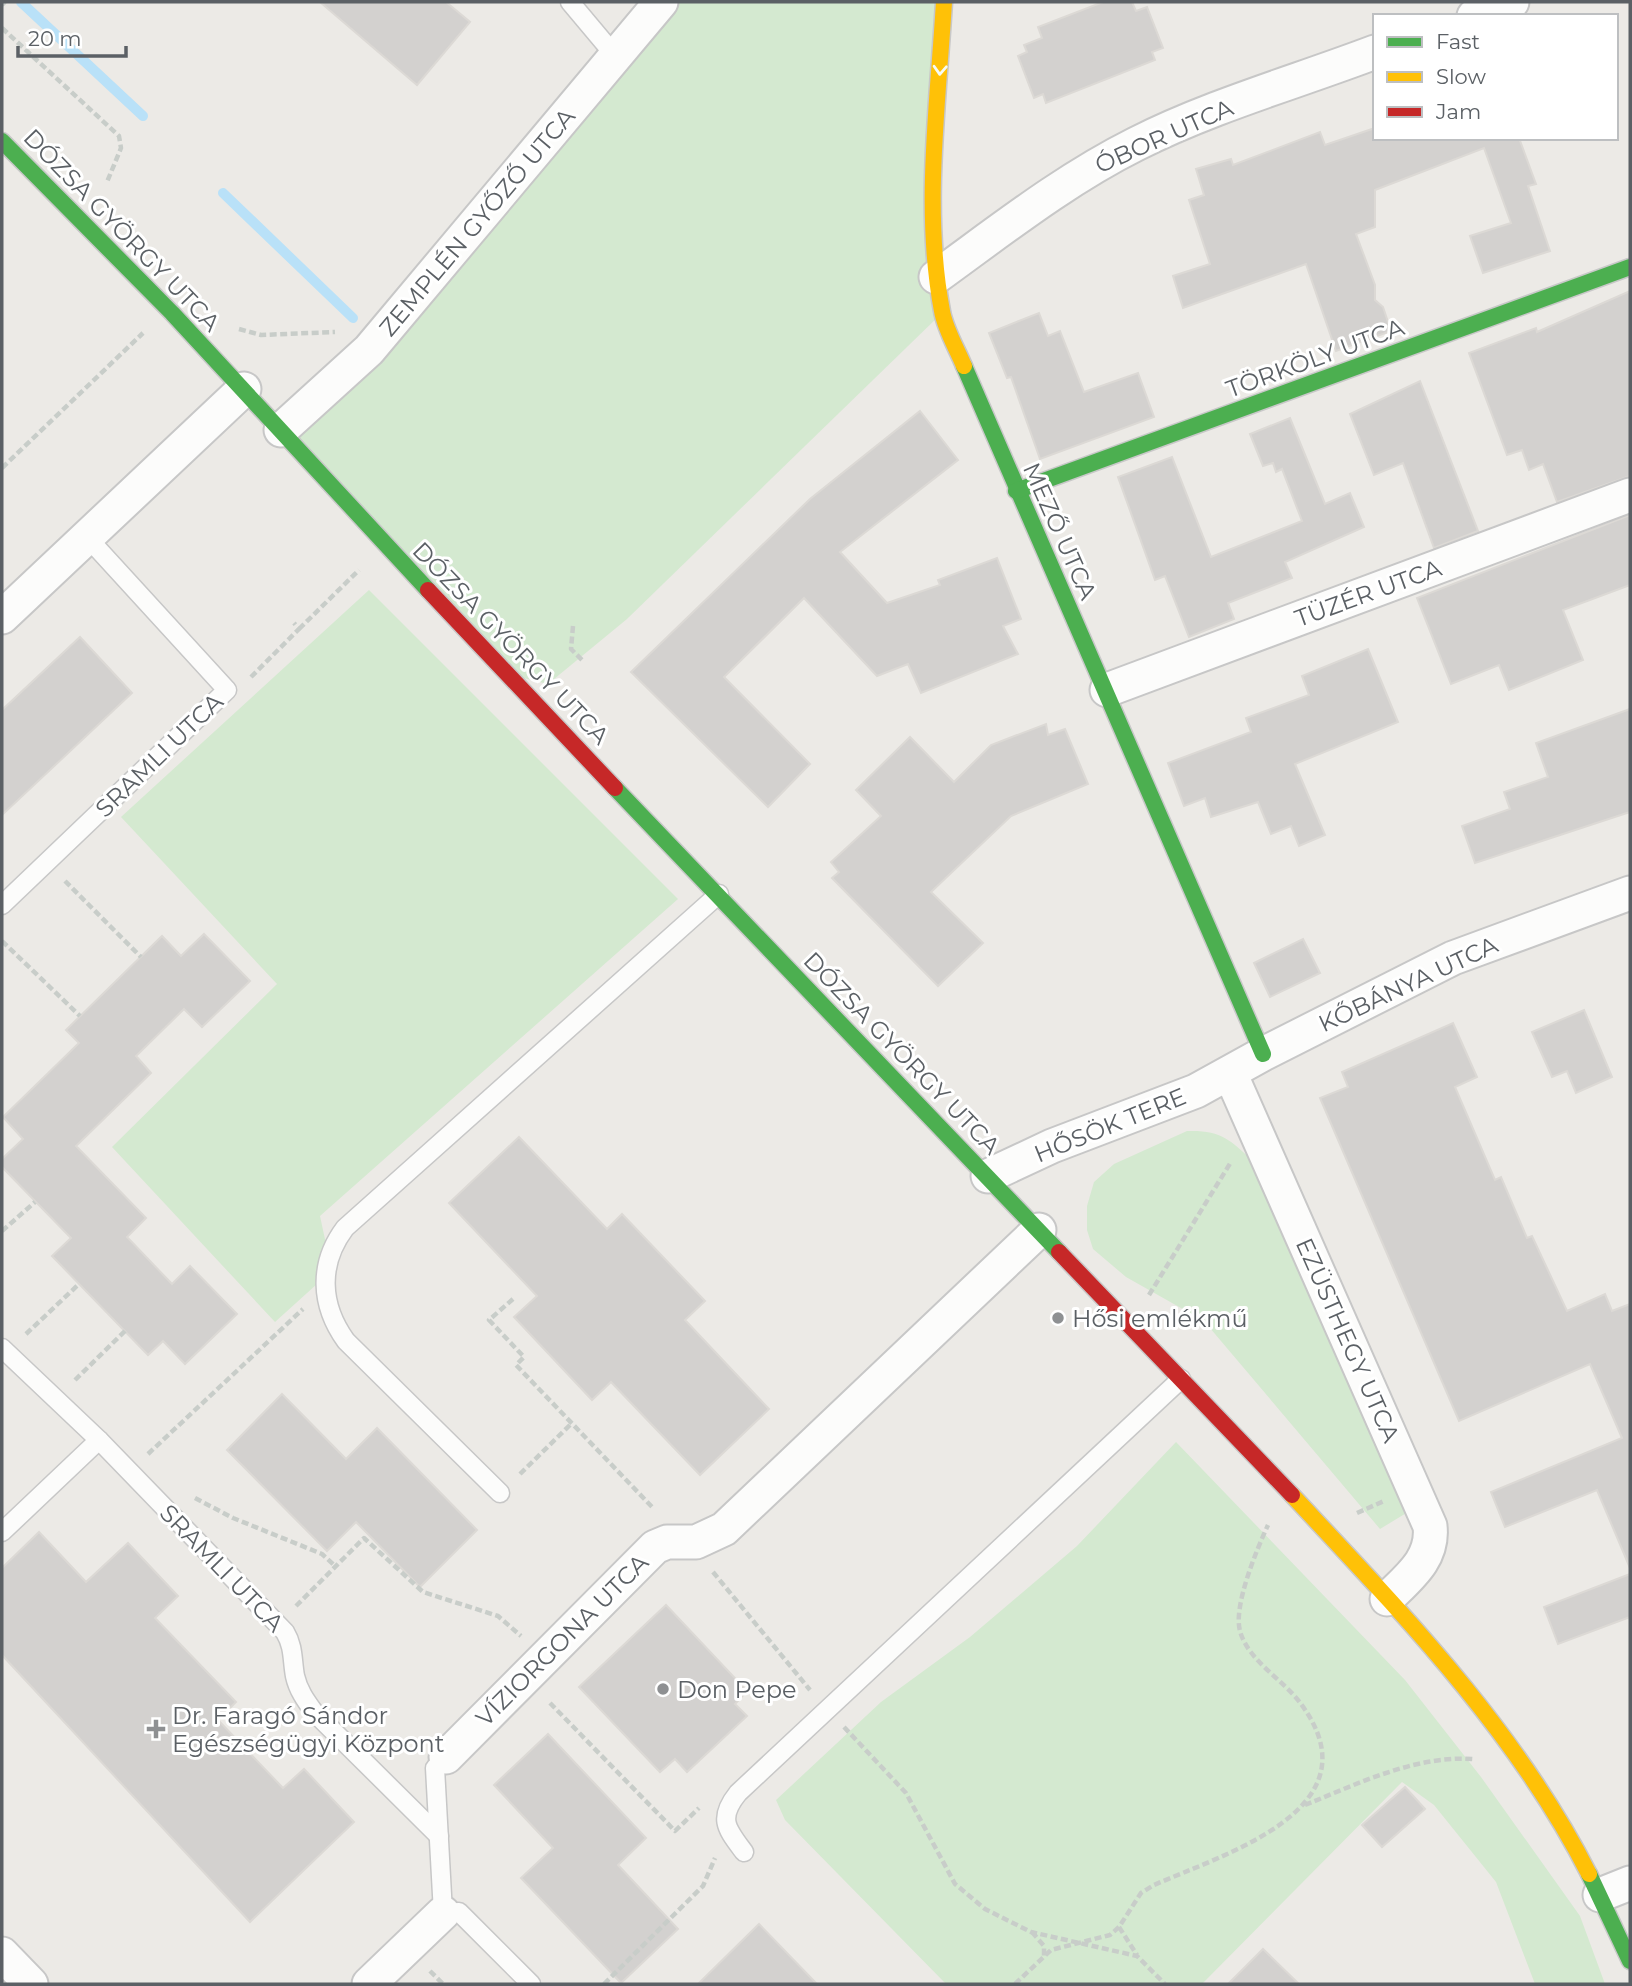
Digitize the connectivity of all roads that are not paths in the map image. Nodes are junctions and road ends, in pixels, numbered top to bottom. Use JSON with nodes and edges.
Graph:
{"nodes":[{"id":1,"x":570,"y":2,"type":"edge"},
{"id":2,"x":661,"y":2,"type":"edge"},
{"id":3,"x":944,"y":2,"type":"edge"},
{"id":4,"x":1512,"y":2,"type":"edge"},
{"id":5,"x":1479,"y":14,"type":"edge"},
{"id":6,"x":1373,"y":53,"type":"edge"},
{"id":7,"x":617,"y":58,"type":"junction"},
{"id":8,"x":2,"y":141,"type":"edge"},
{"id":9,"x":1630,"y":267,"type":"edge"},
{"id":10,"x":936,"y":277,"type":"junction"},
{"id":11,"x":244,"y":388,"type":"junction"},
{"id":12,"x":281,"y":430,"type":"junction"},
{"id":13,"x":1016,"y":491,"type":"junction"},
{"id":14,"x":1630,"y":495,"type":"edge"},
{"id":15,"x":87,"y":537,"type":"junction"},
{"id":16,"x":2,"y":617,"type":"edge"},
{"id":17,"x":1107,"y":690,"type":"junction"},
{"id":18,"x":1630,"y":892,"type":"edge"},
{"id":19,"x":719,"y":894,"type":"junction"},
{"id":20,"x":2,"y":905,"type":"edge"},
{"id":21,"x":1263,"y":1054,"type":"junction"},
{"id":22,"x":1230,"y":1073,"type":"junction"},
{"id":23,"x":988,"y":1176,"type":"junction"},
{"id":24,"x":1039,"y":1230,"type":"junction"},
{"id":25,"x":4,"y":1350,"type":"edge"},
{"id":26,"x":1181,"y":1378,"type":"junction"},
{"id":27,"x":99,"y":1440,"type":"junction"},
{"id":28,"x":500,"y":1493,"type":"road end"},
{"id":29,"x":2,"y":1532,"type":"edge"},
{"id":30,"x":1387,"y":1599,"type":"junction"},
{"id":31,"x":446,"y":1757,"type":"joint"},
{"id":32,"x":439,"y":1836,"type":"junction"},
{"id":33,"x":744,"y":1852,"type":"dead end"},
{"id":34,"x":1630,"y":1883,"type":"edge"},
{"id":35,"x":1600,"y":1895,"type":"junction"},
{"id":36,"x":443,"y":1913,"type":"junction"},
{"id":37,"x":2,"y":1954,"type":"edge"},
{"id":38,"x":1630,"y":1961,"type":"edge"},
{"id":39,"x":25,"y":1982,"type":"edge"},
{"id":40,"x":369,"y":1984,"type":"edge"},
{"id":41,"x":531,"y":1984,"type":"edge"}],
"edges":[{"from":1,"to":7,"type":"lane"},
{"from":2,"to":7,"type":"street","name":"ZEMPLÉN GYŐZŐ UTCA"},
{"from":3,"to":10,"type":"street","name":"MEZŐ UTCA","one_way":true},
{"from":4,"to":5,"type":"street"},
{"from":6,"to":10,"type":"street","name":"ÓBOR UTCA"},
{"from":7,"to":12,"type":"street","name":"ZEMPLÉN GYŐZŐ UTCA"},
{"from":8,"to":11,"type":"street","name":"DÓZSA GYÖRGY UTCA"},
{"from":9,"to":13,"type":"street","name":"TÖRKÖLY UTCA"},
{"from":10,"to":13,"type":"street","name":"MEZŐ UTCA"},
{"from":11,"to":12,"type":"street","name":"DÓZSA GYÖRGY UTCA"},
{"from":11,"to":15,"type":"street"},
{"from":12,"to":19,"type":"street","name":"DÓZSA GYÖRGY UTCA"},
{"from":13,"to":17,"type":"street","name":"MEZŐ UTCA"},
{"from":14,"to":17,"type":"street","name":"TÜZÉR UTCA"},
{"from":15,"to":16,"type":"street"},
{"from":15,"to":20,"type":"lane","name":"SRAMLI UTCA"},
{"from":17,"to":21,"type":"street","name":"MEZŐ UTCA"},
{"from":18,"to":21,"type":"street","name":"KŐBÁNYA UTCA"},
{"from":19,"to":23,"type":"street","name":"DÓZSA GYÖRGY UTCA"},
{"from":19,"to":28,"type":"lane"},
{"from":21,"to":22,"type":"street","name":"KŐBÁNYA UTCA"},
{"from":22,"to":23,"type":"street","name":"HŐSÖK TERE"},
{"from":22,"to":30,"type":"street","name":"EZÜSTHEGY UTCA"},
{"from":23,"to":24,"type":"street"},
{"from":24,"to":26,"type":"street"},
{"from":24,"to":31,"type":"street","name":"VÍZIORGONA UTCA"},
{"from":25,"to":27,"type":"lane","name":"SRAMLI UTCA"},
{"from":26,"to":30,"type":"street"},
{"from":26,"to":33,"type":"lane"},
{"from":27,"to":29,"type":"lane"},
{"from":27,"to":32,"type":"lane","name":"SRAMLI UTCA"},
{"from":30,"to":35,"type":"street"},
{"from":31,"to":32,"type":"lane","name":"VÍZIORGONA UTCA"},
{"from":32,"to":36,"type":"lane","name":"VÍZIORGONA UTCA"},
{"from":34,"to":35,"type":"street"},
{"from":35,"to":38,"type":"street"},
{"from":36,"to":40,"type":"street"},
{"from":36,"to":41,"type":"lane"},
{"from":37,"to":39,"type":"street"}]}
